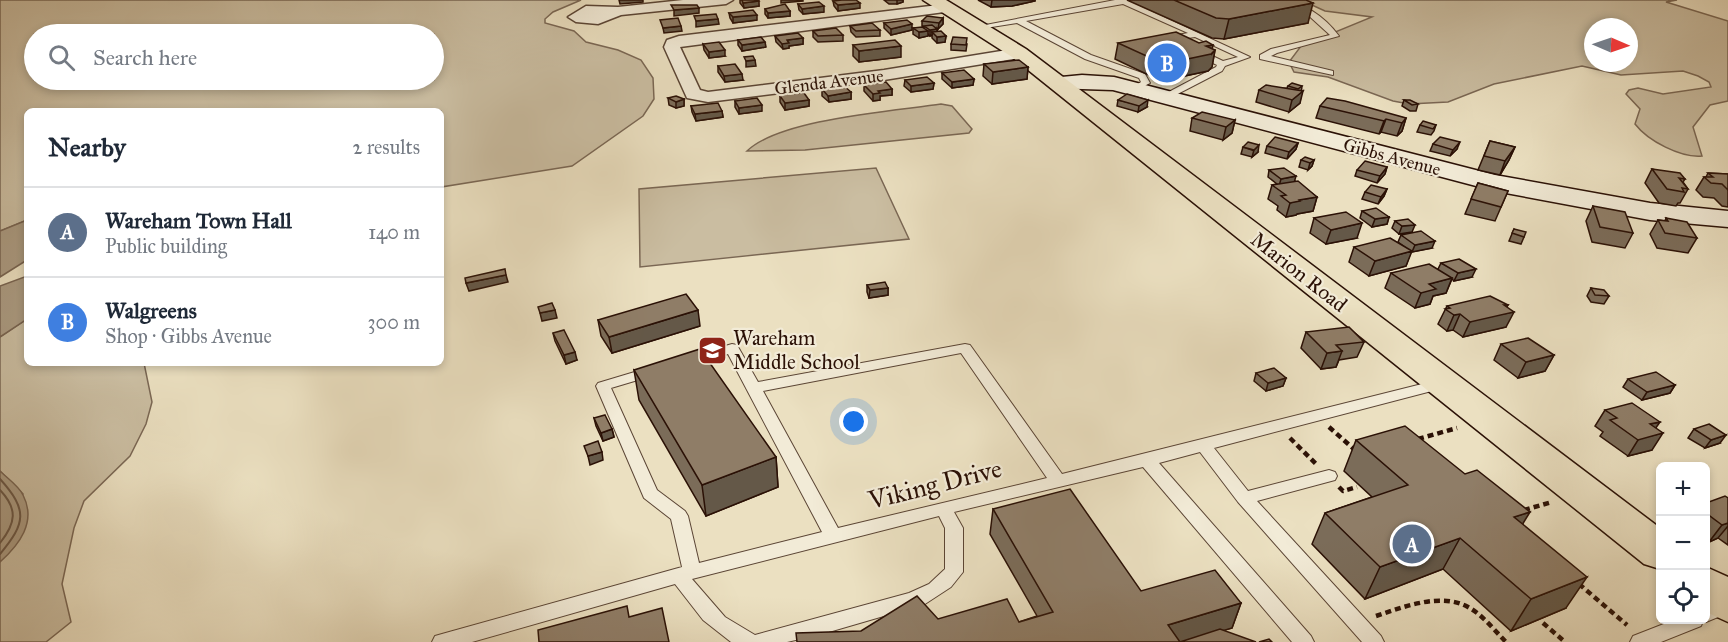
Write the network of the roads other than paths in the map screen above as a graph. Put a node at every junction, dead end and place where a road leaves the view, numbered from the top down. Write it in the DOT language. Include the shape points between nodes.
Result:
graph roads {
  1 [pos="726,0"];
  2 [pos="1281,0"];
  3 [pos="1121,1"];
  4 [pos="1062,3"];
  5 [pos="939,4"];
  6 [pos="1076,10"];
  7 [pos="618,11"];
  8 [pos="1018,20"];
  9 [pos="979,27"];
  10 [pos="1196,34"];
  11 [pos="1019,53"];
  12 [pos="1246,57"];
  13 [pos="1265,57"];
  14 [pos="1222,64"];
  15 [pos="1330,74"];
  16 [pos="1059,83"];
  17 [pos="1133,89"];
  18 [pos="1166,97"];
  19 [pos="1728,219"];
  20 [pos="1442,384"];
  21 [pos="754,388"];
  22 [pos="1204,446"];
  23 [pos="1147,460"];
  24 [pos="1329,476"];
  25 [pos="1058,481"];
  26 [pos="1244,498"];
  27 [pos="943,508"];
  28 [pos="833,536"];
  29 [pos="1656,549"];
  30 [pos="685,574"];
  31 [pos="1710,589"];
  32 [pos="1728,604"];
  33 [pos="1710,612"];
  34 [pos="1684,624"];
  35 [pos="442,642"];
  36 [pos="751,642"];
  37 [pos="759,642"];
  38 [pos="1304,642"];
  39 [pos="1374,642"];
  40 [pos="1640,642"];
  1 -- 7 [label="street"];
  2 -- 13 [label="lane" via="1300,7 1328,26 1335,36 1274,51"];
  3 -- 6 [label="lane"];
  3 -- 10 [label="lane"];
  4 -- 6 [label="lane"];
  5 -- 9 [label="main road, Marion Road"];
  5 -- 11 [label="street, Glenda Avenue" via="673,43 693,94 708,97"];
  6 -- 8 [label="lane"];
  8 -- 9 [label="lane"];
  8 -- 17 [label="lane" via="1088,57 1142,76 1146,83"];
  9 -- 11 [label="main road, Marion Road"];
  10 -- 12 [label="lane"];
  10 -- 14 [label="lane" via="1170,39"];
  11 -- 16 [label="main road, Marion Road"];
  12 -- 13 [label="lane"];
  12 -- 14 [label="lane"];
  13 -- 15 [label="lane"];
  14 -- 18 [label="lane"];
  16 -- 17 [label="main road, Gibbs Avenue" via="1092,81"];
  16 -- 20 [label="main road, Marion Road"];
  17 -- 18 [label="main road, Gibbs Avenue"];
  18 -- 19 [label="main road, Gibbs Avenue" via="1500,185 1603,204"];
  20 -- 22 [label="lane, Viking Drive"];
  20 -- 29 [label="main road, Marion Road"];
  21 -- 25 [label="lane" via="965,348"];
  21 -- 28 [label="lane"];
  21 -- 30 [label="lane" via="732,348 603,386 651,494 679,516"];
  22 -- 23 [label="lane, Viking Drive"];
  22 -- 26 [label="lane"];
  23 -- 25 [label="lane, Viking Drive"];
  23 -- 38 [label="lane"];
  24 -- 26 [label="lane"];
  25 -- 27 [label="lane, Viking Drive"];
  26 -- 39 [label="lane"];
  27 -- 28 [label="lane, Viking Drive"];
  27 -- 37 [label="lane" via="954,528 954,572 940,587 910,603 788,631"];
  28 -- 30 [label="lane, Viking Drive"];
  30 -- 35 [label="lane, Viking Drive"];
  30 -- 36 [label="lane" via="710,616 729,633"];
  31 -- 32 [label="main road"];
  32 -- 33 [label="lane"];
  34 -- 40 [label="lane"];
}
